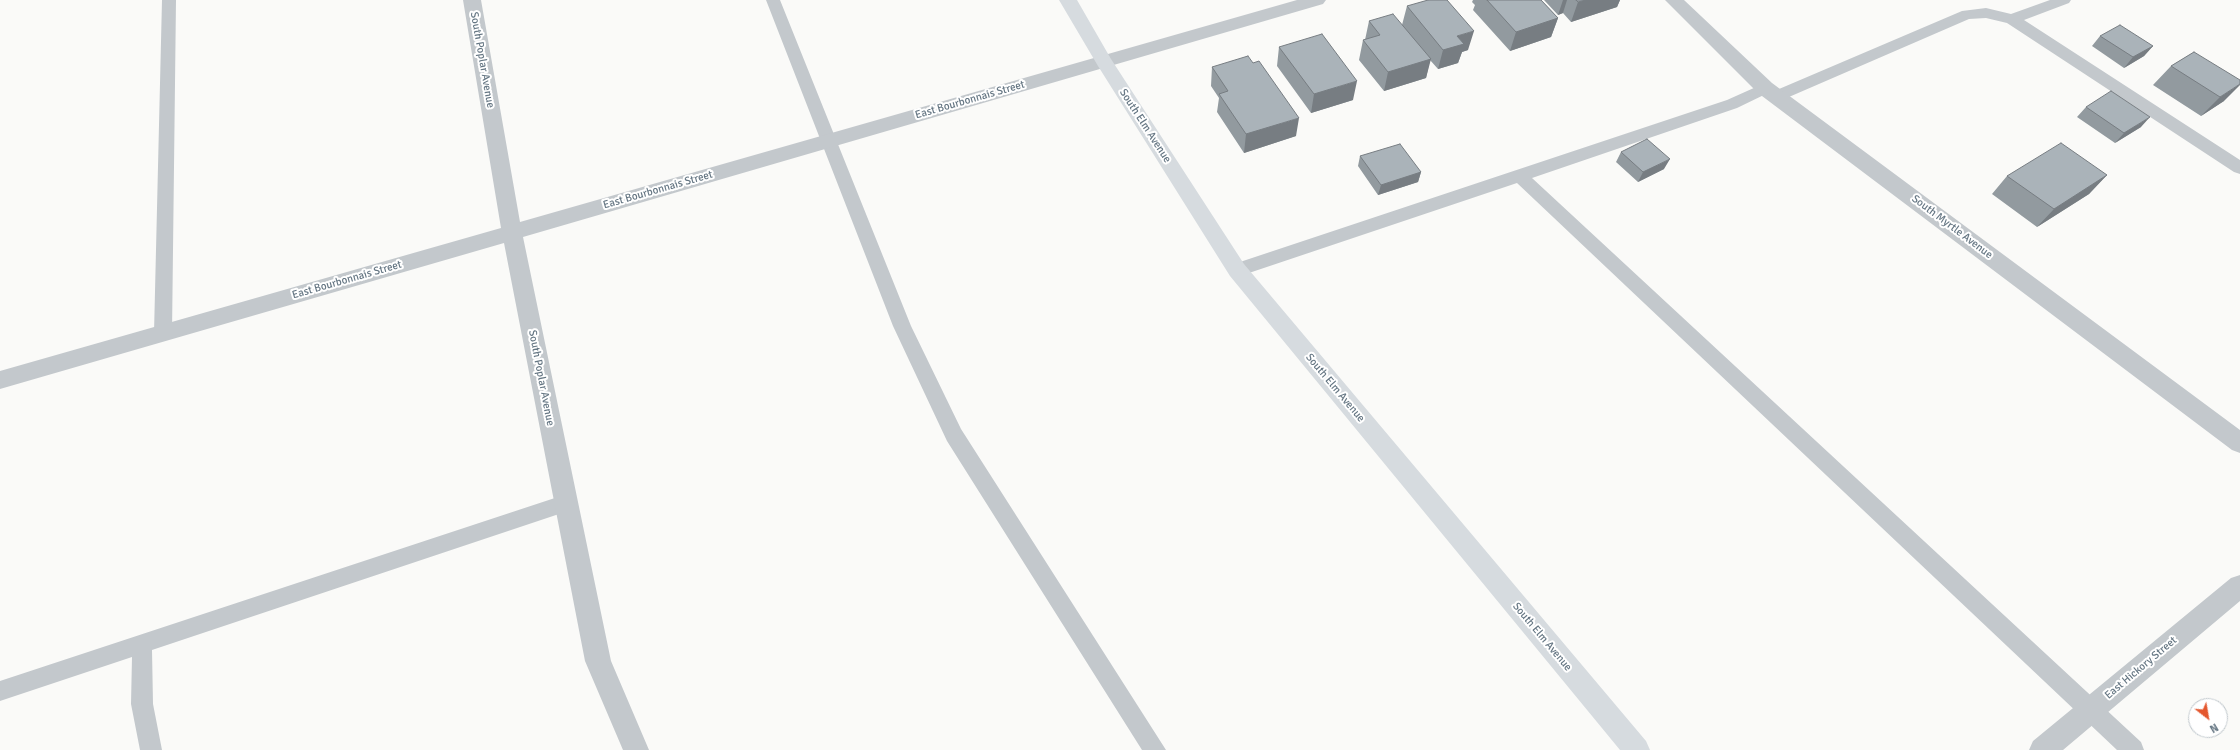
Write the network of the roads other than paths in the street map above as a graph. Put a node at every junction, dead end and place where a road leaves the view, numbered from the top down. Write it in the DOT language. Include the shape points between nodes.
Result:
graph roads {
  1 [pos="169,0"];
  2 [pos="472,0"];
  3 [pos="773,0"];
  4 [pos="1068,0"];
  5 [pos="1317,0"];
  6 [pos="1674,0"];
  7 [pos="2064,0"];
  8 [pos="2012,19"];
  9 [pos="1104,62"];
  10 [pos="1771,92"];
  11 [pos="829,141"];
  12 [pos="2240,168"];
  13 [pos="1520,176"];
  14 [pos="512,232"];
  15 [pos="1237,270"];
  16 [pos="163,333"];
  17 [pos="0,380"];
  18 [pos="2240,443"];
  19 [pos="566,503"];
  20 [pos="2240,586"];
  21 [pos="142,644"];
  22 [pos="0,691"];
  23 [pos="2090,710"];
  24 [pos="151,750"];
  25 [pos="636,750"];
  26 [pos="1155,750"];
  27 [pos="1637,750"];
  28 [pos="2042,750"];
  29 [pos="2133,750"];
  1 -- 16 [label="lane"];
  2 -- 14 [label="street, South Poplar Avenue"];
  3 -- 11 [label="lane"];
  4 -- 9 [label="street, South Elm Avenue"];
  5 -- 9 [label="street, East Bourbonnais Street"];
  6 -- 10 [label="street, South Myrtle Avenue"];
  7 -- 8 [label="lane"];
  8 -- 10 [label="lane" via="1986,14 1967,14"];
  8 -- 12 [label="lane"];
  9 -- 11 [label="street, East Bourbonnais Street"];
  9 -- 15 [label="street, South Elm Avenue"];
  10 -- 13 [label="lane"];
  10 -- 18 [label="street, South Myrtle Avenue"];
  11 -- 14 [label="street, East Bourbonnais Street"];
  11 -- 26 [label="lane" via="902,326 954,435"];
  13 -- 15 [label="lane"];
  13 -- 23 [label="lane"];
  14 -- 16 [label="street, East Bourbonnais Street"];
  14 -- 19 [label="street, South Poplar Avenue"];
  15 -- 27 [label="street, South Elm Avenue"];
  16 -- 17 [label="street, East Bourbonnais Street"];
  19 -- 21 [label="lane"];
  19 -- 25 [label="street, South Poplar Avenue" via="598,661"];
  20 -- 23 [label="street, East Hickory Street"];
  21 -- 22 [label="lane"];
  21 -- 24 [label="lane" via="142,704"];
  23 -- 28 [label="street, East Hickory Street"];
  23 -- 29 [label="lane"];
}
